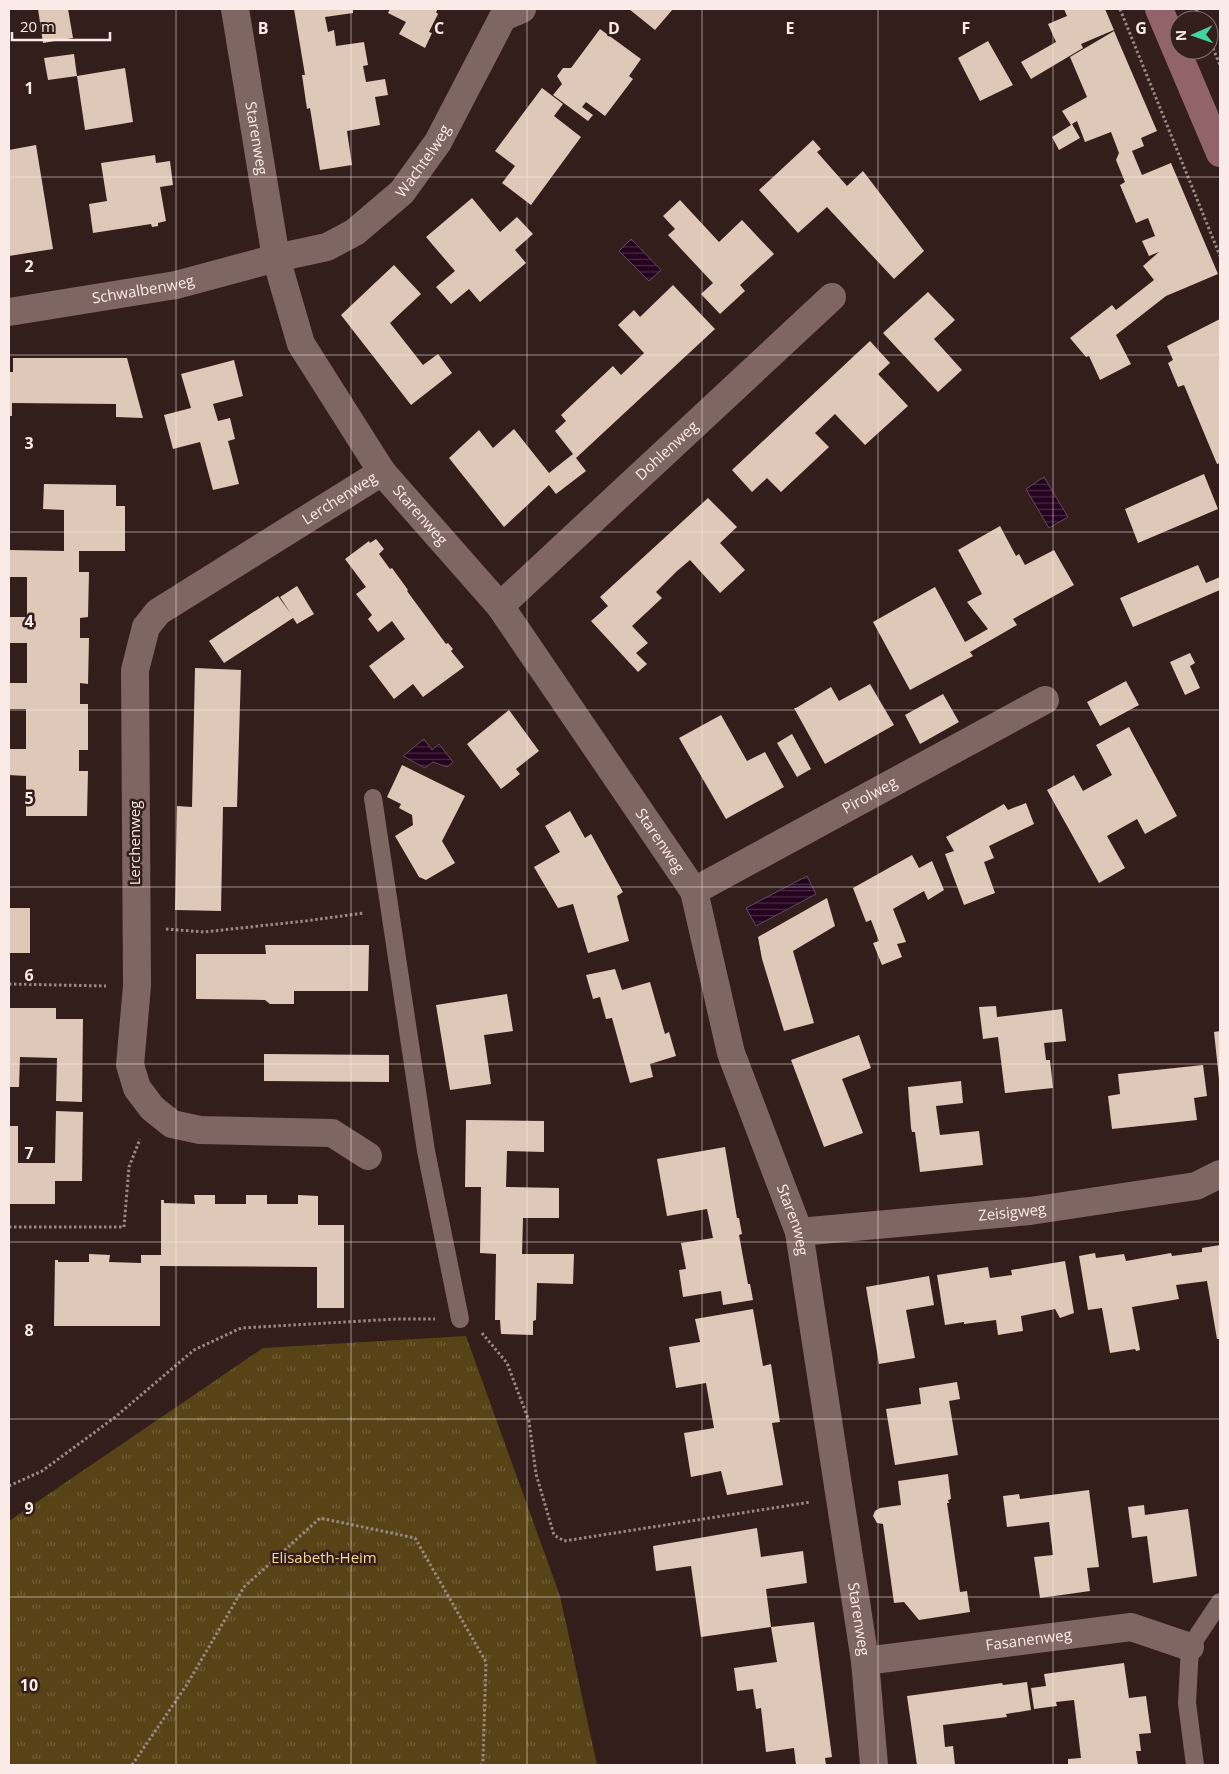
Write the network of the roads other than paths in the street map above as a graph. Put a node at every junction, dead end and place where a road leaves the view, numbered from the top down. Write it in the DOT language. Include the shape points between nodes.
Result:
graph roads {
  1 [pos="235,9"];
  2 [pos="522,9"];
  3 [pos="1159,9"];
  4 [pos="1220,153"];
  5 [pos="276,258"];
  6 [pos="832,297"];
  7 [pos="9,312"];
  8 [pos="382,472"];
  9 [pos="500,606"];
  10 [pos="1045,700"];
  11 [pos="373,798"];
  12 [pos="694,891"];
  13 [pos="368,1156"];
  14 [pos="1220,1174"];
  15 [pos="799,1232"];
  16 [pos="460,1319"];
  17 [pos="1220,1602"];
  18 [pos="1190,1647"];
  19 [pos="865,1661"];
  20 [pos="874,1765"];
  21 [pos="1194,1765"];
  1 -- 5 [label="street, Starenweg"];
  2 -- 5 [label="street, Wachtelweg" via="503,17 438,142 402,192 354,232 327,247"];
  3 -- 4 [label="main road"];
  5 -- 7 [label="street, Schwalbenweg" via="176,285"];
  5 -- 8 [label="street, Starenweg" via="301,344"];
  6 -- 9 [label="street, Dohlenweg"];
  8 -- 9 [label="street, Starenweg"];
  8 -- 13 [label="street, Lerchenweg" via="158,612 146,627 135,670 137,986 130,1065 137,1088 152,1108 172,1124 200,1130 332,1133"];
  9 -- 12 [label="street, Starenweg"];
  10 -- 12 [label="street, Pirolweg"];
  11 -- 16 [label="lane" via="426,1151"];
  12 -- 15 [label="street, Starenweg" via="731,1052"];
  14 -- 15 [label="street, Zeisigweg" via="1196,1186 1030,1210"];
  15 -- 19 [label="street, Starenweg"];
  17 -- 18 [label="lane"];
  18 -- 19 [label="street, Fasanenweg" via="1131,1627"];
  18 -- 21 [label="lane" via="1187,1703"];
  19 -- 20 [label="street, Starenweg"];
}
